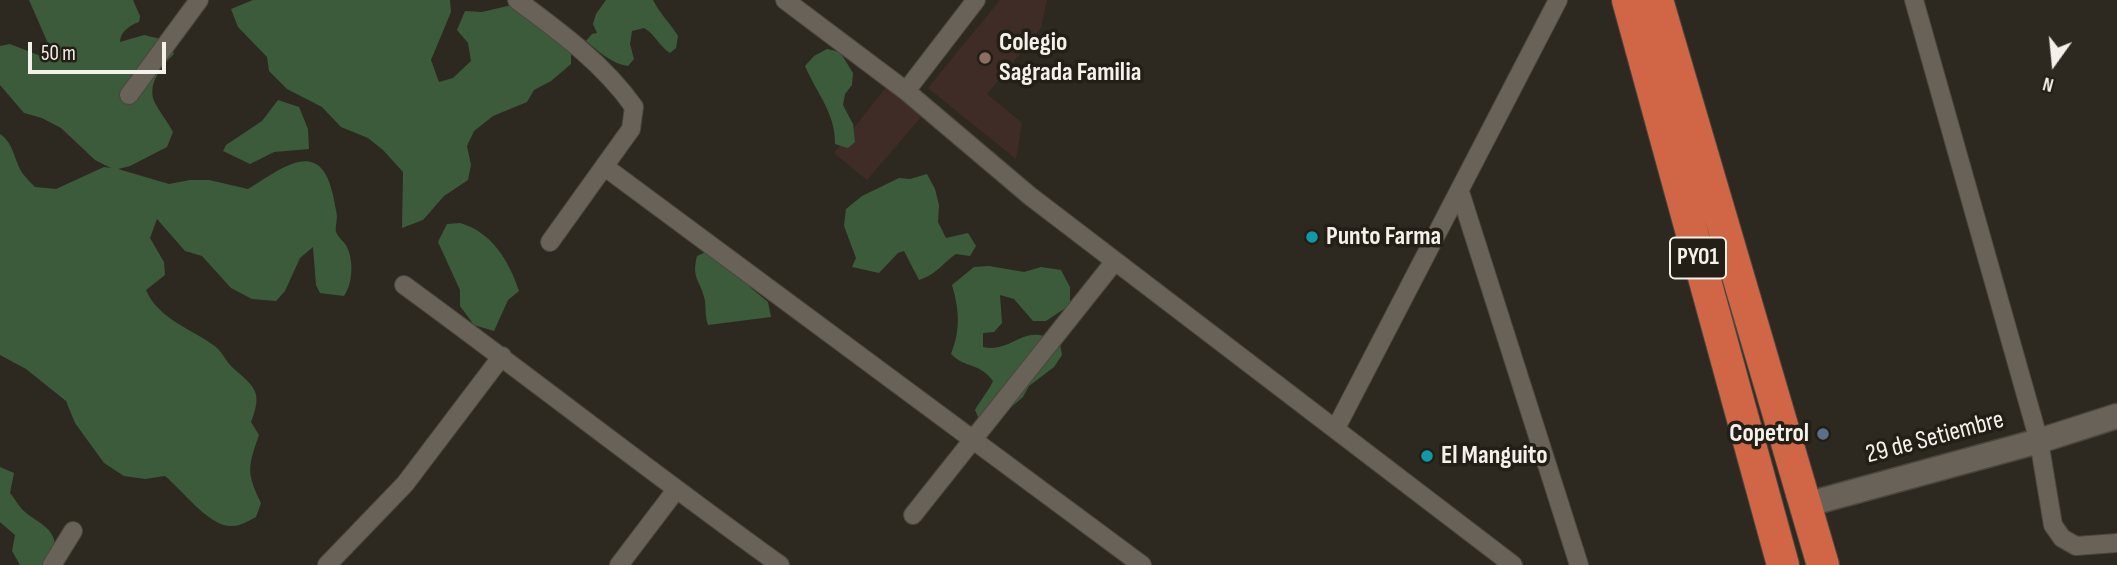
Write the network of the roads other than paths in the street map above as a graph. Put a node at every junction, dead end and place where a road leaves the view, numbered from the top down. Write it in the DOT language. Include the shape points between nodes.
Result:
graph roads {
  1 [pos="199,0"];
  2 [pos="517,0"];
  3 [pos="785,0"];
  4 [pos="975,0"];
  5 [pos="1558,0"];
  6 [pos="1628,0"];
  7 [pos="1657,0"];
  8 [pos="1914,0"];
  9 [pos="905,91"];
  10 [pos="129,95"];
  11 [pos="605,167"];
  12 [pos="1460,192"];
  13 [pos="550,242"];
  14 [pos="1115,261"];
  15 [pos="404,285"];
  16 [pos="502,356"];
  17 [pos="2117,416"];
  18 [pos="1336,428"];
  19 [pos="974,439"];
  20 [pos="2039,441"];
  21 [pos="676,490"];
  22 [pos="1787,510"];
  23 [pos="914,515"];
  24 [pos="73,531"];
  25 [pos="2117,543"];
  26 [pos="1493,559"];
  27 [pos="52,565"];
  28 [pos="327,565"];
  29 [pos="619,565"];
  30 [pos="780,565"];
  31 [pos="1142,565"];
  32 [pos="1513,565"];
  33 [pos="1578,565"];
  34 [pos="1783,565"];
  35 [pos="1822,565"];
  1 -- 10 [label="street"];
  2 -- 11 [label="street" via="564,35 634,107 631,129"];
  3 -- 9 [label="street"];
  4 -- 9 [label="street"];
  5 -- 12 [label="street"];
  6 -- 22 [label="highway, PY01"];
  7 -- 22 [label="highway, PY01"];
  8 -- 20 [label="street"];
  9 -- 14 [label="street"];
  11 -- 13 [label="street"];
  11 -- 19 [label="street"];
  12 -- 18 [label="street"];
  12 -- 33 [label="street"];
  14 -- 18 [label="street"];
  14 -- 19 [label="street"];
  15 -- 16 [label="street"];
  16 -- 21 [label="street"];
  16 -- 28 [label="street" via="405,484"];
  17 -- 20 [label="street, 29 de Setiembre"];
  18 -- 26 [label="street"];
  19 -- 23 [label="street"];
  19 -- 31 [label="street"];
  20 -- 22 [label="street, 29 de Setiembre"];
  20 -- 25 [label="street" via="2053,525 2062,538 2076,546"];
  21 -- 29 [label="street"];
  21 -- 30 [label="street"];
  22 -- 34 [label="highway, PY01"];
  22 -- 35 [label="highway, PY01"];
  24 -- 27 [label="street"];
  26 -- 32 [label="street"];
}
